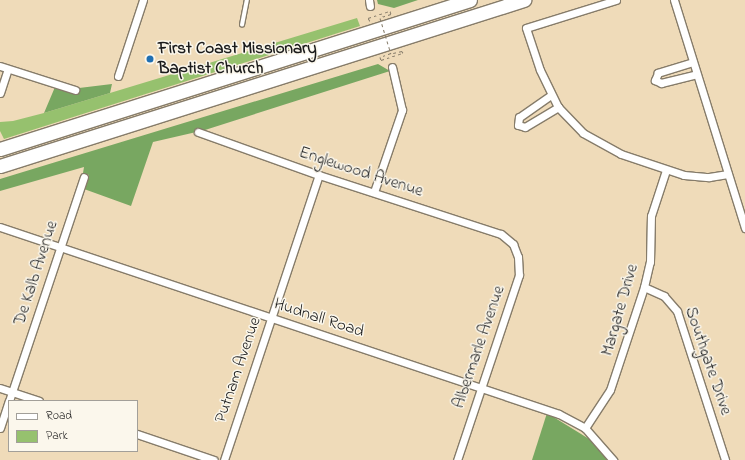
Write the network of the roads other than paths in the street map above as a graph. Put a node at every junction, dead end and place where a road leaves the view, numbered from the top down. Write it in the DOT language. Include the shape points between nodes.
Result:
graph roads {
  1 [pos="143,0"];
  2 [pos="247,0"];
  3 [pos="470,0"];
  4 [pos="524,0"];
  5 [pos="616,0"];
  6 [pos="674,0"];
  7 [pos="242,25"];
  8 [pos="693,62"];
  9 [pos="0,66"];
  10 [pos="392,67"];
  11 [pos="8,69"];
  12 [pos="696,74"];
  13 [pos="118,76"];
  14 [pos="75,90"];
  15 [pos="0,93"];
  16 [pos="551,95"];
  17 [pos="558,107"];
  18 [pos="198,132"];
  19 [pos="0,149"];
  20 [pos="0,166"];
  21 [pos="666,170"];
  22 [pos="728,174"];
  23 [pos="319,175"];
  24 [pos="84,177"];
  25 [pos="374,192"];
  26 [pos="0,227"];
  27 [pos="745,228"];
  28 [pos="513,244"];
  29 [pos="60,247"];
  30 [pos="644,287"];
  31 [pos="271,318"];
  32 [pos="0,388"];
  33 [pos="481,388"];
  34 [pos="12,392"];
  35 [pos="9,400"];
  36 [pos="37,400"];
  37 [pos="8,404"];
  38 [pos="0,428"];
  39 [pos="585,428"];
  40 [pos="138,434"];
  41 [pos="214,460"];
  42 [pos="224,460"];
  43 [pos="457,460"];
  44 [pos="613,460"];
  45 [pos="725,460"];
  1 -- 13 [label="street"];
  2 -- 7 [label="lane"];
  3 -- 19 [label="highway"];
  4 -- 20 [label="highway"];
  5 -- 16 [label="street" via="526,28"];
  6 -- 8 [label="street"];
  8 -- 12 [label="street"];
  8 -- 12 [label="street" via="658,73 655,80 662,84"];
  9 -- 11 [label="street"];
  10 -- 25 [label="street" via="402,110"];
  11 -- 14 [label="street"];
  11 -- 15 [label="street"];
  12 -- 22 [label="street"];
  16 -- 17 [label="street"];
  16 -- 17 [label="street" via="519,117 518,125 525,128"];
  17 -- 21 [label="street" via="574,125 596,142"];
  18 -- 23 [label="street, Englewood Avenue"];
  21 -- 22 [label="street" via="696,177"];
  21 -- 30 [label="street, Margate Drive" via="651,216 650,262"];
  22 -- 27 [label="street"];
  23 -- 25 [label="street, Englewood Avenue"];
  23 -- 31 [label="street, Putnam Avenue"];
  24 -- 29 [label="street, De Kalb Avenue"];
  25 -- 28 [label="street, Englewood Avenue" via="502,234"];
  26 -- 29 [label="street, Hudnall Road"];
  28 -- 33 [label="street, Albermarle Avenue" via="518,257 519,274"];
  29 -- 31 [label="street, Hudnall Road"];
  29 -- 34 [label="street, De Kalb Avenue"];
  30 -- 39 [label="street, Margate Drive" via="610,390"];
  30 -- 45 [label="street, Southgate Drive" via="664,296 677,311"];
  31 -- 33 [label="street, Hudnall Road"];
  31 -- 42 [label="street, Putnam Avenue"];
  32 -- 34 [label="street"];
  33 -- 39 [label="street, Hudnall Road" via="559,414"];
  33 -- 43 [label="street, Albermarle Avenue"];
  34 -- 35 [label="street, De Kalb Avenue"];
  34 -- 36 [label="street"];
  37 -- 38 [label="street, De Kalb Avenue"];
  39 -- 44 [label="street, Hudnall Road"];
  40 -- 41 [label="street"];
}
